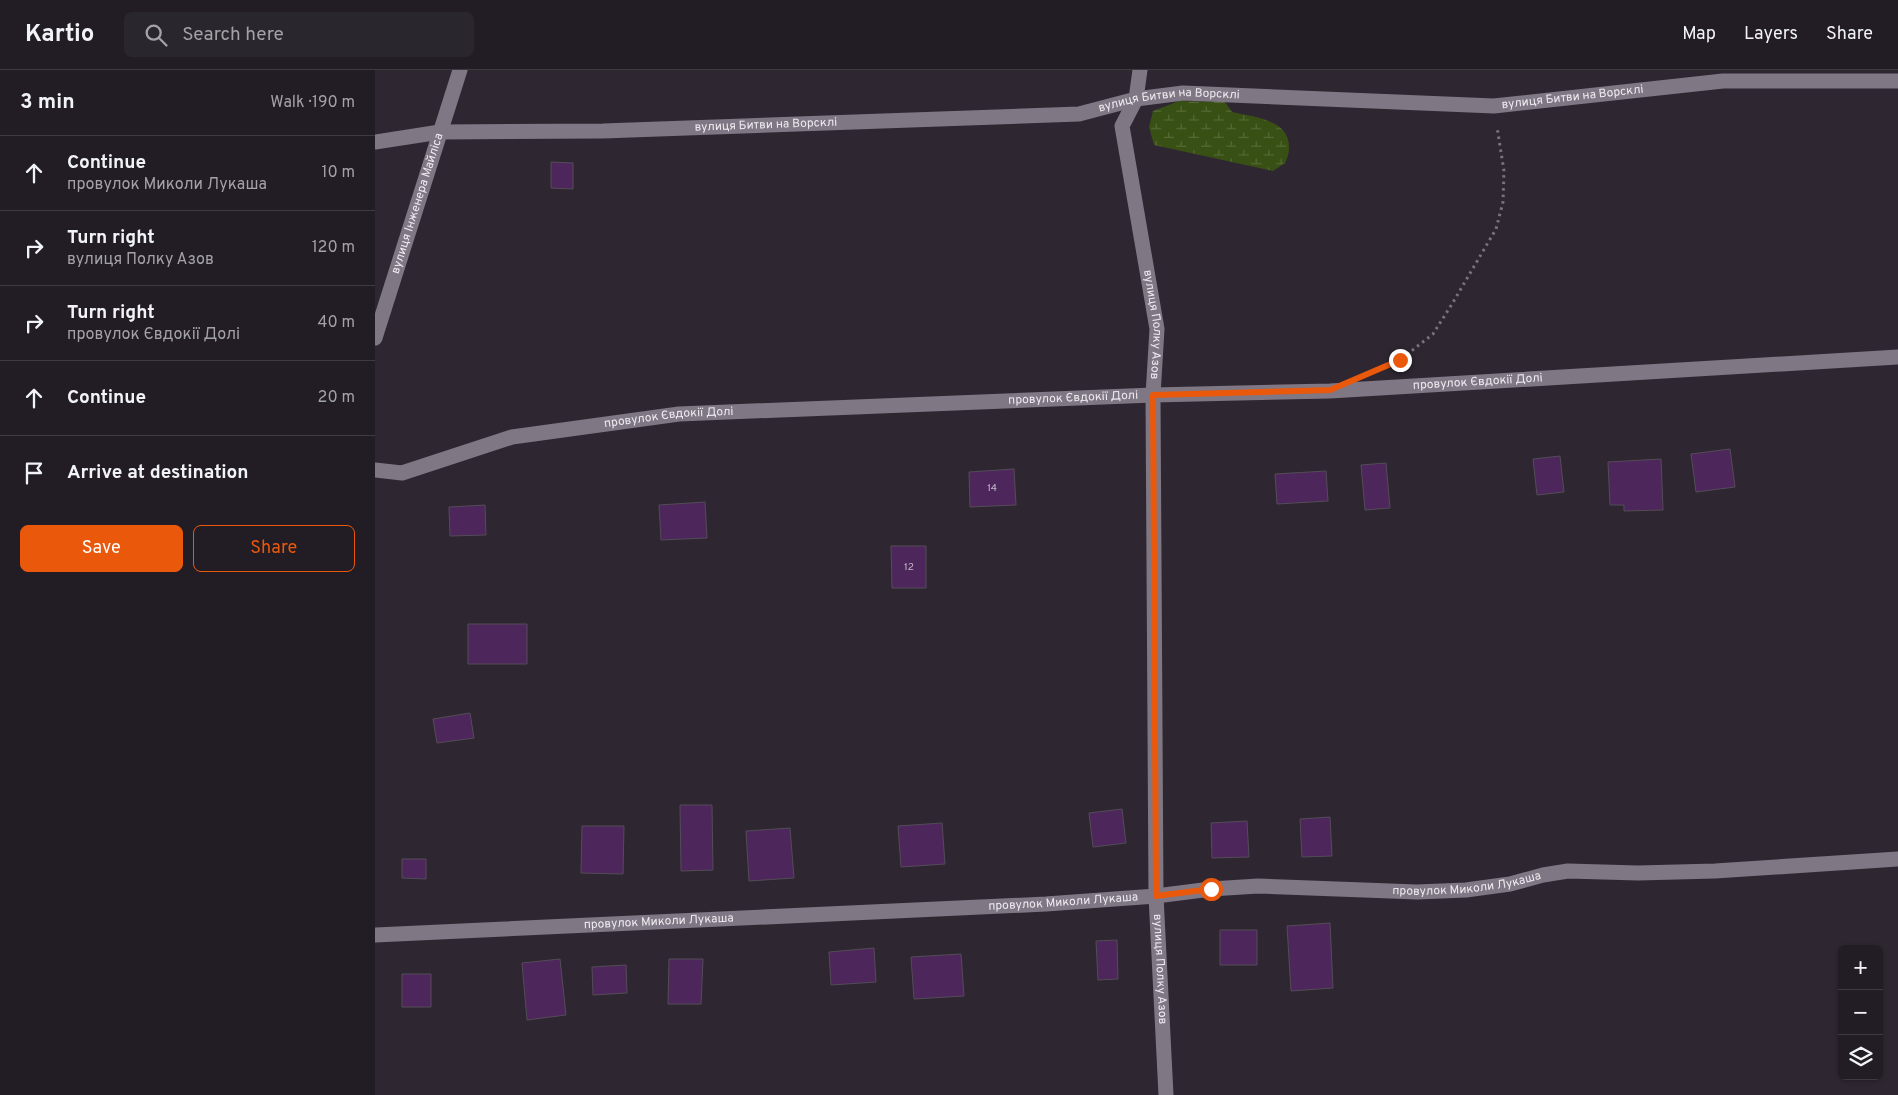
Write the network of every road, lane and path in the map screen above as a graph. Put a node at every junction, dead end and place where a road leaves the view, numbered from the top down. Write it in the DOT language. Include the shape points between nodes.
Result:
graph roads {
  1 [pos="460,70"];
  2 [pos="1140,70"];
  3 [pos="1898,81"];
  4 [pos="1136,99"];
  5 [pos="1494,106"];
  6 [pos="440,132"];
  7 [pos="375,142"];
  8 [pos="375,338"];
  9 [pos="1898,357"];
  10 [pos="1383,368"];
  11 [pos="1153,395"];
  12 [pos="375,470"];
  13 [pos="1898,858"];
  14 [pos="1156,896"];
  15 [pos="375,935"];
  16 [pos="1166,1095"];
  1 -- 6 [label="street, вулиця Інженера Майліса"];
  2 -- 4 [label="street, вулиця Полку Азов"];
  3 -- 5 [label="street, вулиця Битви на Ворсклі" via="1723,82"];
  4 -- 5 [label="street, вулиця Битви на Ворсклі" via="1183,93"];
  4 -- 6 [label="street, вулиця Битви на Ворсклі" via="1079,114 603,131"];
  4 -- 11 [label="street, вулиця Полку Азов" via="1122,126 1157,329"];
  5 -- 10 [label="path" via="1504,171 1503,202 1496,228 1433,334 1400,360"];
  6 -- 7 [label="street, вулиця Битви на Ворсклі"];
  6 -- 8 [label="street, вулиця Інженера Майліса"];
  9 -- 11 [label="street, провулок Євдокії Долі" via="1340,390"];
  11 -- 12 [label="street, провулок Євдокії Долі" via="679,414 512,437 402,473"];
  11 -- 14 [label="street, вулиця Полку Азов"];
  13 -- 14 [label="street, провулок Миколи Лукаша" via="1715,871 1568,871 1466,890 1417,892 1258,886"];
  14 -- 15 [label="street, провулок Миколи Лукаша" via="1026,905"];
  14 -- 16 [label="street, вулиця Полку Азов"];
}
